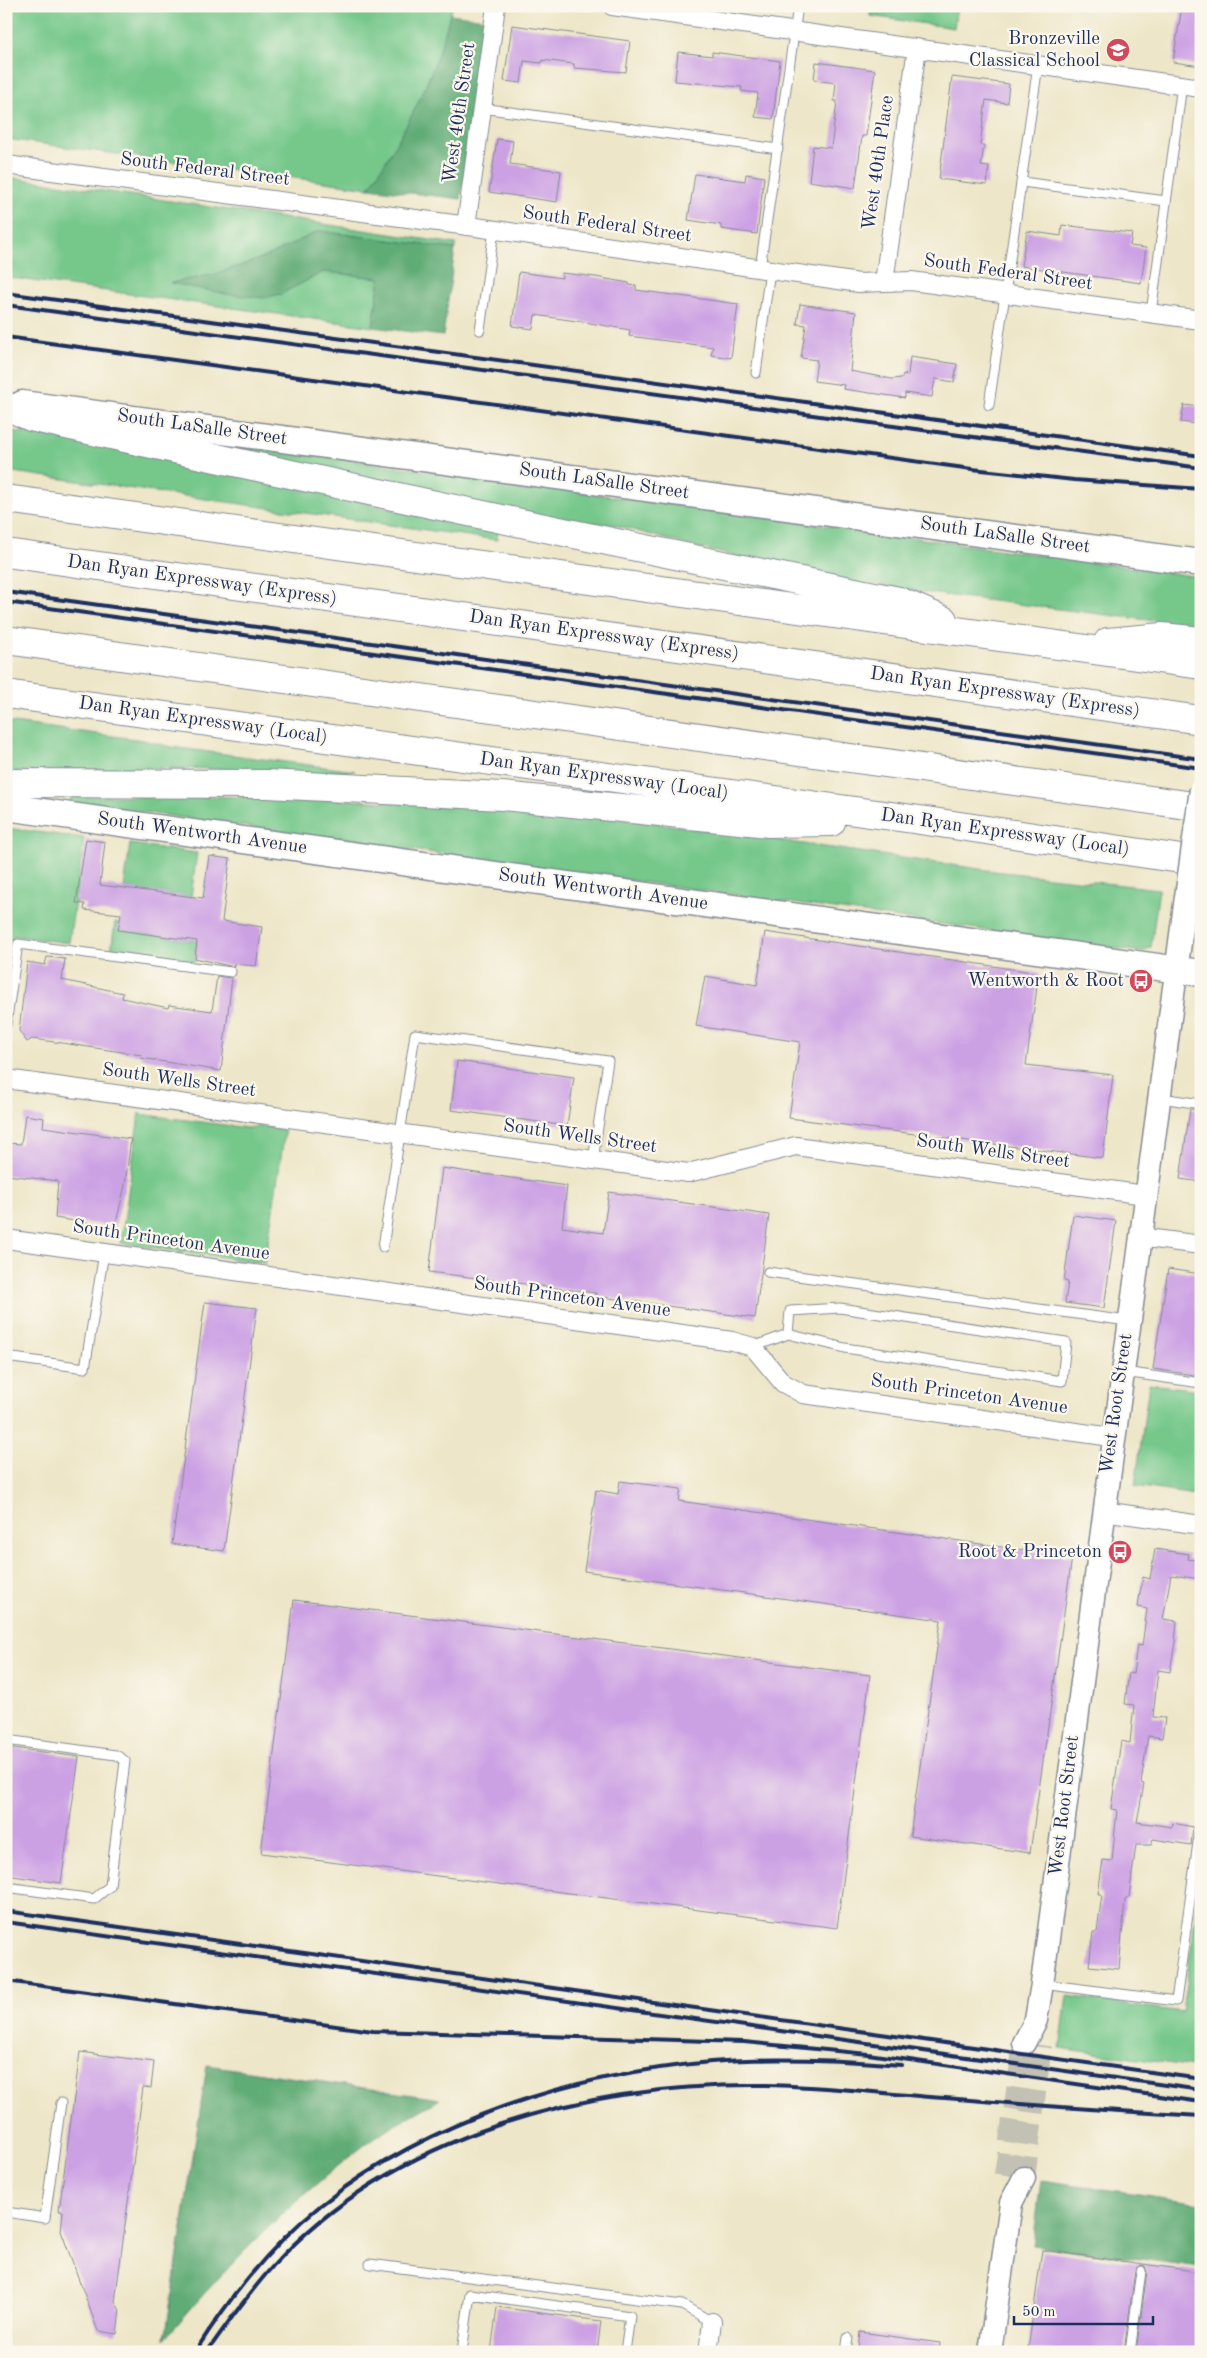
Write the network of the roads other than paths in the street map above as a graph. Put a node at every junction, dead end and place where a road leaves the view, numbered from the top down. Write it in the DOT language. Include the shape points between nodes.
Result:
graph roads {
  1 [pos="496,6"];
  2 [pos="612,6"];
  3 [pos="798,6"];
  4 [pos="794,32"];
  5 [pos="917,48"];
  6 [pos="1038,65"];
  7 [pos="1182,85"];
  8 [pos="1201,88"];
  9 [pos="482,108"];
  10 [pos="778,149"];
  11 [pos="6,165"];
  12 [pos="1022,182"];
  13 [pos="1166,201"];
  14 [pos="466,226"];
  15 [pos="494,230"];
  16 [pos="765,269"];
  17 [pos="884,282"];
  18 [pos="1006,294"];
  19 [pos="1151,314"];
  20 [pos="1201,320"];
  21 [pos="480,330"];
  22 [pos="756,373"];
  23 [pos="6,402"];
  24 [pos="989,405"];
  25 [pos="6,406"];
  26 [pos="6,499"];
  27 [pos="6,553"];
  28 [pos="1201,563"];
  29 [pos="976,634"];
  30 [pos="6,640"];
  31 [pos="1201,641"];
  32 [pos="1061,646"];
  33 [pos="1201,666"];
  34 [pos="6,694"];
  35 [pos="1201,720"];
  36 [pos="6,783"];
  37 [pos="1201,789"];
  38 [pos="6,807"];
  39 [pos="1201,807"];
  40 [pos="913,820"];
  41 [pos="1200,862"];
  42 [pos="1175,970"];
  43 [pos="231,972"];
  44 [pos="1201,973"];
  45 [pos="6,1025"];
  46 [pos="6,1079"];
  47 [pos="1158,1098"];
  48 [pos="1201,1104"];
  49 [pos="400,1133"];
  50 [pos="593,1160"];
  51 [pos="1145,1195"];
  52 [pos="1140,1237"];
  53 [pos="6,1239"];
  54 [pos="1201,1246"];
  55 [pos="383,1247"];
  56 [pos="104,1253"];
  57 [pos="768,1272"];
  58 [pos="1128,1321"];
  59 [pos="788,1334"];
  60 [pos="752,1347"];
  61 [pos="6,1357"];
  62 [pos="1121,1372"];
  63 [pos="1201,1383"];
  64 [pos="1112,1437"];
  65 [pos="1103,1511"];
  66 [pos="1201,1525"];
  67 [pos="6,1740"];
  68 [pos="1201,1821"];
  69 [pos="6,1887"];
  70 [pos="1042,1984"];
  71 [pos="1032,2044"];
  72 [pos="61,2103"];
  73 [pos="1014,2176"];
  74 [pos="6,2212"];
  75 [pos="370,2264"];
  76 [pos="1141,2271"];
  77 [pos="712,2322"];
  78 [pos="848,2338"];
  79 [pos="462,2352"];
  80 [pos="625,2352"];
  81 [pos="708,2352"];
  82 [pos="846,2352"];
  83 [pos="990,2352"];
  84 [pos="1130,2352"];
  1 -- 9 [label="street, West 40th Street"];
  2 -- 4 [label="street"];
  3 -- 4 [label="lane"];
  4 -- 5 [label="street"];
  4 -- 10 [label="lane"];
  5 -- 6 [label="street"];
  5 -- 17 [label="street, West 40th Place"];
  6 -- 7 [label="street"];
  6 -- 12 [label="lane"];
  7 -- 8 [label="street"];
  7 -- 13 [label="lane"];
  9 -- 10 [label="lane"];
  9 -- 14 [label="street, West 40th Street"];
  10 -- 16 [label="lane"];
  11 -- 14 [label="street, South Federal Street"];
  12 -- 13 [label="lane"];
  12 -- 18 [label="lane"];
  13 -- 19 [label="lane"];
  14 -- 15 [label="street, South Federal Street"];
  15 -- 16 [label="street, South Federal Street"];
  15 -- 21 [label="lane"];
  16 -- 17 [label="street, South Federal Street" via="859,283"];
  16 -- 22 [label="lane"];
  17 -- 18 [label="street, South Federal Street" via="911,281"];
  18 -- 19 [label="street, South Federal Street"];
  18 -- 24 [label="lane"];
  19 -- 20 [label="street, South Federal Street"];
  23 -- 28 [label="main road, South LaSalle Street"];
  25 -- 29 [label="highway" via="31,417 271,471 898,601"];
  26 -- 29 [label="highway"];
  27 -- 35 [label="highway, Dan Ryan Expressway (Express)"];
  29 -- 32 [label="highway"];
  30 -- 39 [label="highway"];
  31 -- 32 [label="highway" via="1162,637"];
  32 -- 33 [label="highway"];
  34 -- 40 [label="highway, Dan Ryan Expressway (Local)"];
  36 -- 40 [label="highway" via="267,784 502,796 769,823"];
  37 -- 42 [label="street, West Root Street, bridge"];
  38 -- 42 [label="main road, South Wentworth Avenue"];
  40 -- 41 [label="highway, Dan Ryan Expressway (Local)"];
  42 -- 44 [label="main road, South Wentworth Avenue"];
  42 -- 47 [label="street, West Root Street"];
  43 -- 45 [label="lane" via="18,944"];
  46 -- 49 [label="street, South Wells Street"];
  47 -- 48 [label="lane"];
  47 -- 51 [label="street, West Root Street"];
  49 -- 50 [label="street, South Wells Street"];
  49 -- 50 [label="lane" via="415,1034 444,1038 608,1061"];
  49 -- 55 [label="lane"];
  50 -- 51 [label="street, South Wells Street" via="688,1173 796,1146"];
  51 -- 52 [label="street, West Root Street"];
  52 -- 54 [label="street"];
  52 -- 58 [label="street, West Root Street"];
  53 -- 56 [label="street, South Princeton Avenue"];
  56 -- 60 [label="street, South Princeton Avenue"];
  56 -- 61 [label="lane" via="85,1368"];
  57 -- 58 [label="lane"];
  58 -- 62 [label="street, West Root Street"];
  59 -- 59 [label="lane" via="845,1348 1062,1381 1066,1342 840,1308 790,1311"];
  59 -- 60 [label="lane"];
  60 -- 64 [label="street, South Princeton Avenue" via="784,1383 803,1394"];
  62 -- 63 [label="lane"];
  62 -- 64 [label="street, West Root Street"];
  64 -- 65 [label="street, West Root Street"];
  65 -- 66 [label="street"];
  65 -- 70 [label="street, West Root Street"];
  67 -- 69 [label="lane" via="116,1755 125,1761 110,1886 94,1899"];
  68 -- 70 [label="lane" via="1176,2001"];
  70 -- 71 [label="street, West Root Street"];
  72 -- 74 [label="lane" via="45,2218"];
  73 -- 83 [label="street"];
  75 -- 77 [label="lane" via="682,2305"];
  76 -- 84 [label="lane"];
  77 -- 81 [label="street"];
  78 -- 82 [label="lane"];
  79 -- 80 [label="lane" via="470,2294 630,2316"];
}
